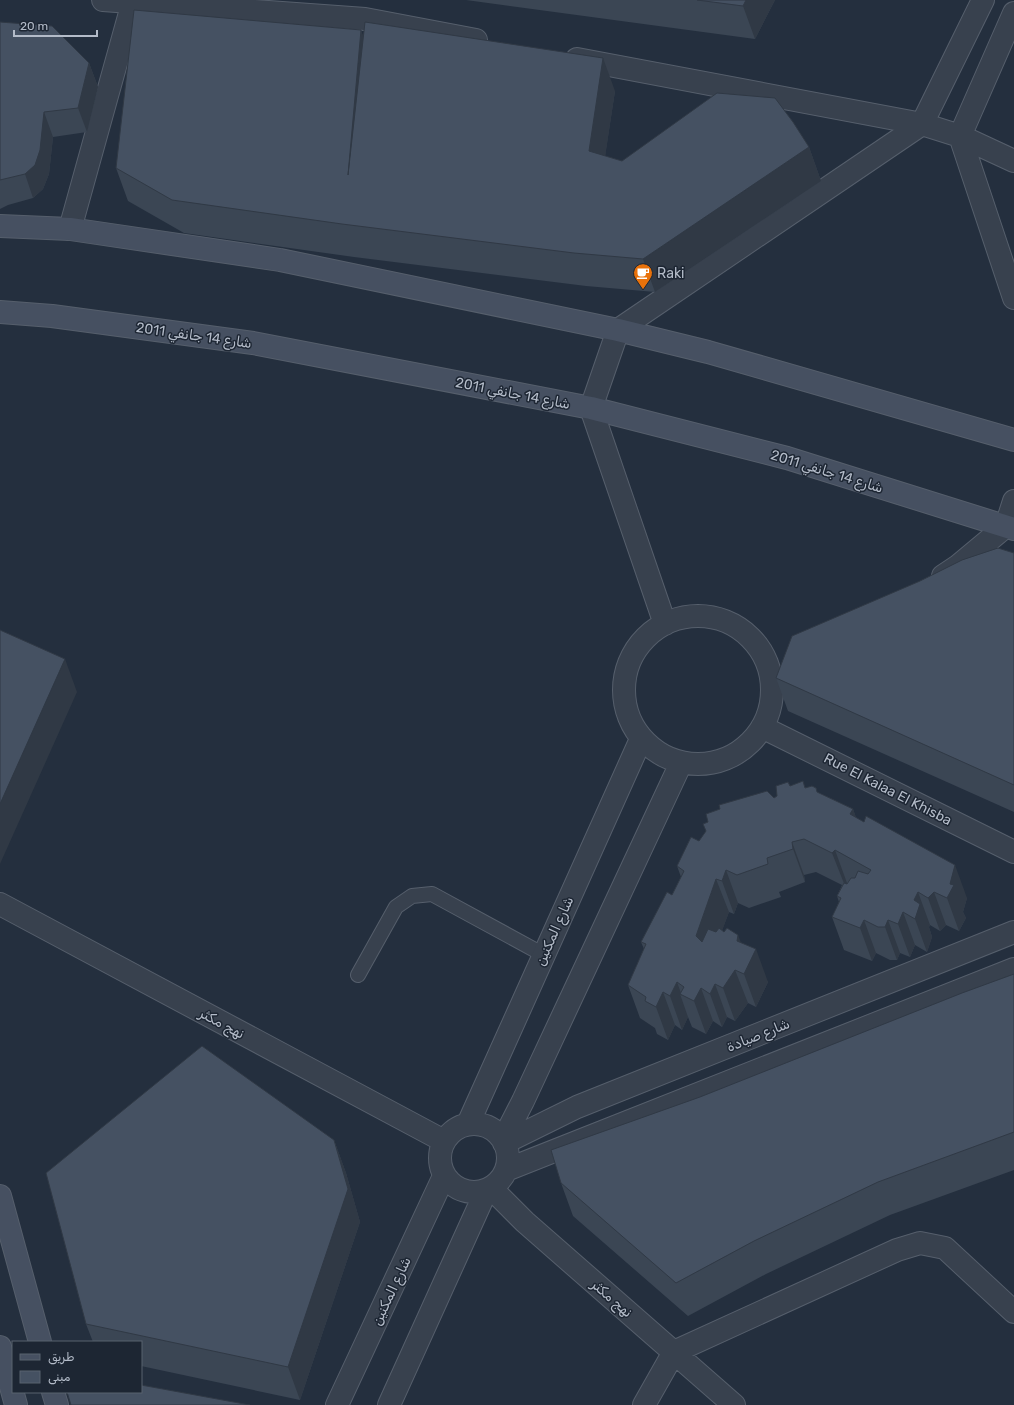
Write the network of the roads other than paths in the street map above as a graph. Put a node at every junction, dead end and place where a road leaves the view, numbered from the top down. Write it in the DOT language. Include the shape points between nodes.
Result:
graph roads {
  1 [pos="103,0"];
  2 [pos="983,0"];
  3 [pos="134,1"];
  4 [pos="1014,13"];
  5 [pos="499,44"];
  6 [pos="561,56"];
  7 [pos="922,124"];
  8 [pos="960,136"];
  9 [pos="1014,161"];
  10 [pos="0,226"];
  11 [pos="70,230"];
  12 [pos="1014,298"];
  13 [pos="0,312"];
  14 [pos="618,330"];
  15 [pos="591,408"];
  16 [pos="1014,440"];
  17 [pos="1014,501"];
  18 [pos="1010,528"];
  19 [pos="927,587"];
  20 [pos="665,624"];
  21 [pos="790,660"];
  22 [pos="768,671"];
  23 [pos="762,727"];
  24 [pos="641,738"];
  25 [pos="681,763"];
  26 [pos="1014,852"];
  27 [pos="0,904"];
  28 [pos="1014,932"];
  29 [pos="544,955"];
  30 [pos="1014,969"];
  31 [pos="358,975"];
  32 [pos="468,1124"];
  33 [pos="444,1141"];
  34 [pos="503,1141"];
  35 [pos="506,1170"];
  36 [pos="444,1176"];
  37 [pos="488,1189"];
  38 [pos="0,1196"];
  39 [pos="1014,1312"];
  40 [pos="40,1341"];
  41 [pos="0,1347"];
  42 [pos="674,1352"];
  43 [pos="12,1390"];
  44 [pos="13,1393"];
  45 [pos="53,1393"];
  46 [pos="16,1405"];
  47 [pos="57,1405"];
  48 [pos="338,1405"];
  49 [pos="389,1405"];
  50 [pos="644,1405"];
  51 [pos="734,1405"];
  1 -- 3 [label="street"];
  2 -- 7 [label="street"];
  3 -- 5 [label="street" via="365,19"];
  3 -- 11 [label="street"];
  4 -- 8 [label="street"];
  6 -- 7 [label="street"];
  7 -- 8 [label="street"];
  7 -- 14 [label="street"];
  8 -- 9 [label="street"];
  8 -- 12 [label="street"];
  10 -- 11 [label="street"];
  11 -- 14 [label="street" via="280,260"];
  13 -- 15 [label="street, شارع 14 جانفي 2011" via="52,316 253,343"];
  14 -- 15 [label="street"];
  14 -- 16 [label="street" via="708,352"];
  15 -- 18 [label="street, شارع 14 جانفي 2011" via="787,458"];
  15 -- 20 [label="street"];
  17 -- 18 [label="street"];
  18 -- 19 [label="street"];
  20 -- 22 [label="street" via="678,618 703,616 727,622 748,636 763,656"];
  20 -- 24 [label="street" via="655,629 637,646 626,669 624,694 629,718"];
  21 -- 22 [label="street"];
  22 -- 23 [label="street" via="771,680 770,705"];
  23 -- 25 [label="street" via="748,745 728,758 705,764"];
  23 -- 26 [label="street, Rue El Kalaa El Khisba"];
  24 -- 25 [label="street" via="659,754"];
  24 -- 29 [label="street, شارع المكنين"];
  25 -- 34 [label="street"];
  27 -- 33 [label="street, نهج مكثر"];
  28 -- 34 [label="street, شارع صيادة" via="577,1107"];
  29 -- 31 [label="lane" via="432,894 412,896 396,907"];
  29 -- 32 [label="street, شارع المكنين"];
  30 -- 35 [label="street"];
  32 -- 33 [label="street" via="450,1133"];
  32 -- 34 [label="street" via="488,1127"];
  33 -- 36 [label="street" via="439,1159"];
  34 -- 35 [label="street" via="508,1156"];
  35 -- 37 [label="street" via="500,1180"];
  36 -- 37 [label="street" via="450,1184 463,1191 477,1192"];
  36 -- 48 [label="street, شارع المكنين"];
  37 -- 42 [label="street, نهج مكثر"];
  37 -- 49 [label="street"];
  38 -- 40 [label="street"];
  39 -- 42 [label="street" via="945,1248 920,1243 897,1250"];
  41 -- 43 [label="street"];
  42 -- 50 [label="street"];
  42 -- 51 [label="street, نهج مكثر"];
  44 -- 46 [label="street"];
  45 -- 47 [label="street"];
}
